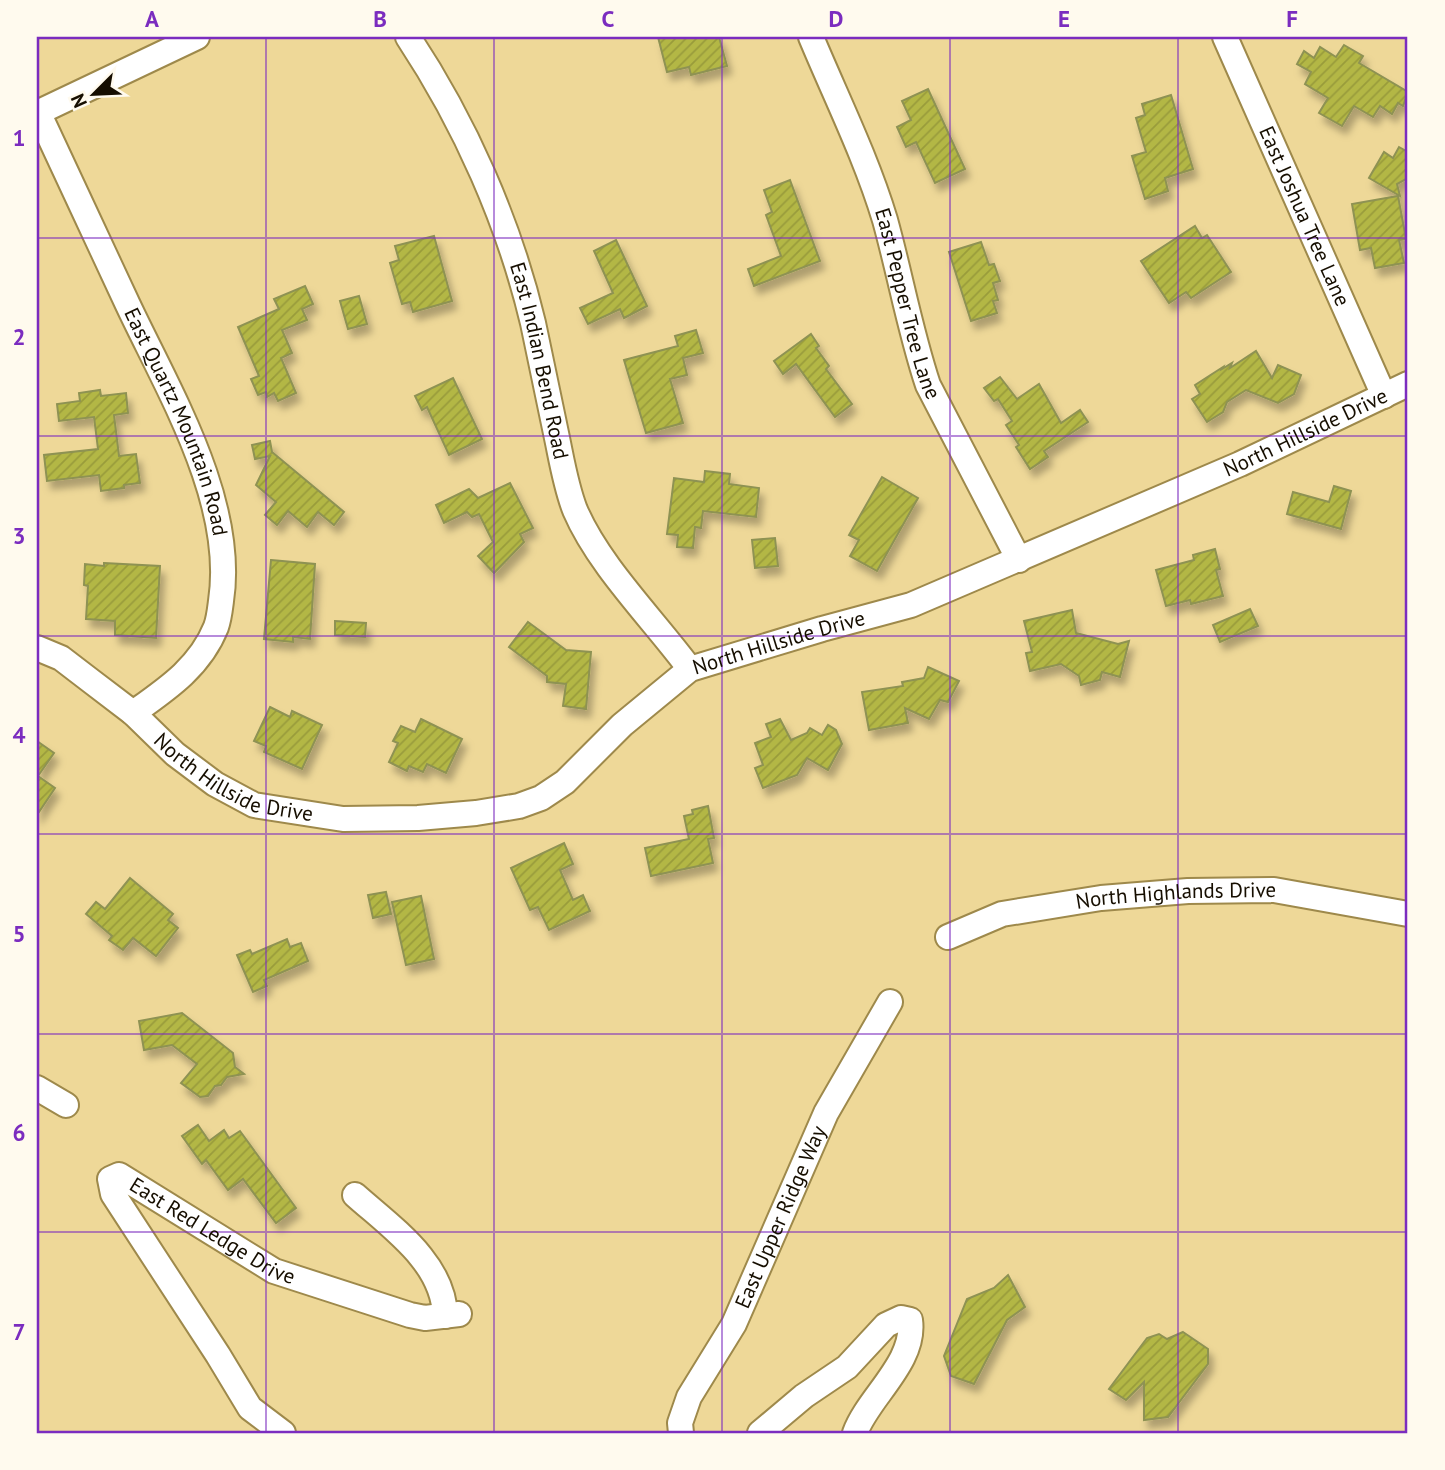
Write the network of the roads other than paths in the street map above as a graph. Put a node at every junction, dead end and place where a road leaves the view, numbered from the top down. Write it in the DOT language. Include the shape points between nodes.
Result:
graph roads {
  1 [pos="197,37"];
  2 [pos="408,37"];
  3 [pos="811,37"];
  4 [pos="1225,37"];
  5 [pos="37,112"];
  6 [pos="1408,384"];
  7 [pos="1384,396"];
  8 [pos="1019,560"];
  9 [pos="37,648"];
  10 [pos="690,669"];
  11 [pos="133,713"];
  12 [pos="1408,915"];
  13 [pos="948,937"];
  14 [pos="890,1002"];
  15 [pos="37,1088"];
  16 [pos="66,1105"];
  17 [pos="355,1195"];
  18 [pos="283,1433"];
  19 [pos="681,1433"];
  20 [pos="760,1433"];
  21 [pos="855,1433"];
  1 -- 5 [label="street"];
  2 -- 10 [label="street, East Indian Bend Road" via="451,107 498,209 524,289 575,510 610,567"];
  3 -- 8 [label="street, East Pepper Tree Lane" via="884,219 928,385"];
  4 -- 7 [label="street, East Joshua Tree Lane"];
  5 -- 11 [label="street, East Quartz Mountain Road" via="202,463 220,536 225,573 217,624 203,653 188,672"];
  6 -- 7 [label="street, North Hillside Drive"];
  7 -- 8 [label="street, North Hillside Drive"];
  8 -- 10 [label="street, North Hillside Drive" via="898,610"];
  9 -- 11 [label="street, North Hillside Drive" via="61,658"];
  10 -- 11 [label="street, North Hillside Drive" via="622,725 575,774 541,798 476,813 418,818 343,819 254,804 215,784 175,754"];
  12 -- 13 [label="street, North Highlands Drive" via="1273,890 1188,891 1101,898 1002,914"];
  14 -- 19 [label="street, East Upper Ridge Way" via="826,1113 734,1324 689,1397"];
  15 -- 16 [label="street"];
  17 -- 18 [label="street, East Red Ledge Drive" via="408,1242 433,1273 452,1315 410,1315 274,1271 120,1175 110,1179 113,1194 250,1408"];
  20 -- 21 [label="street" via="847,1367 886,1325 901,1318 910,1320 905,1352"];
}
